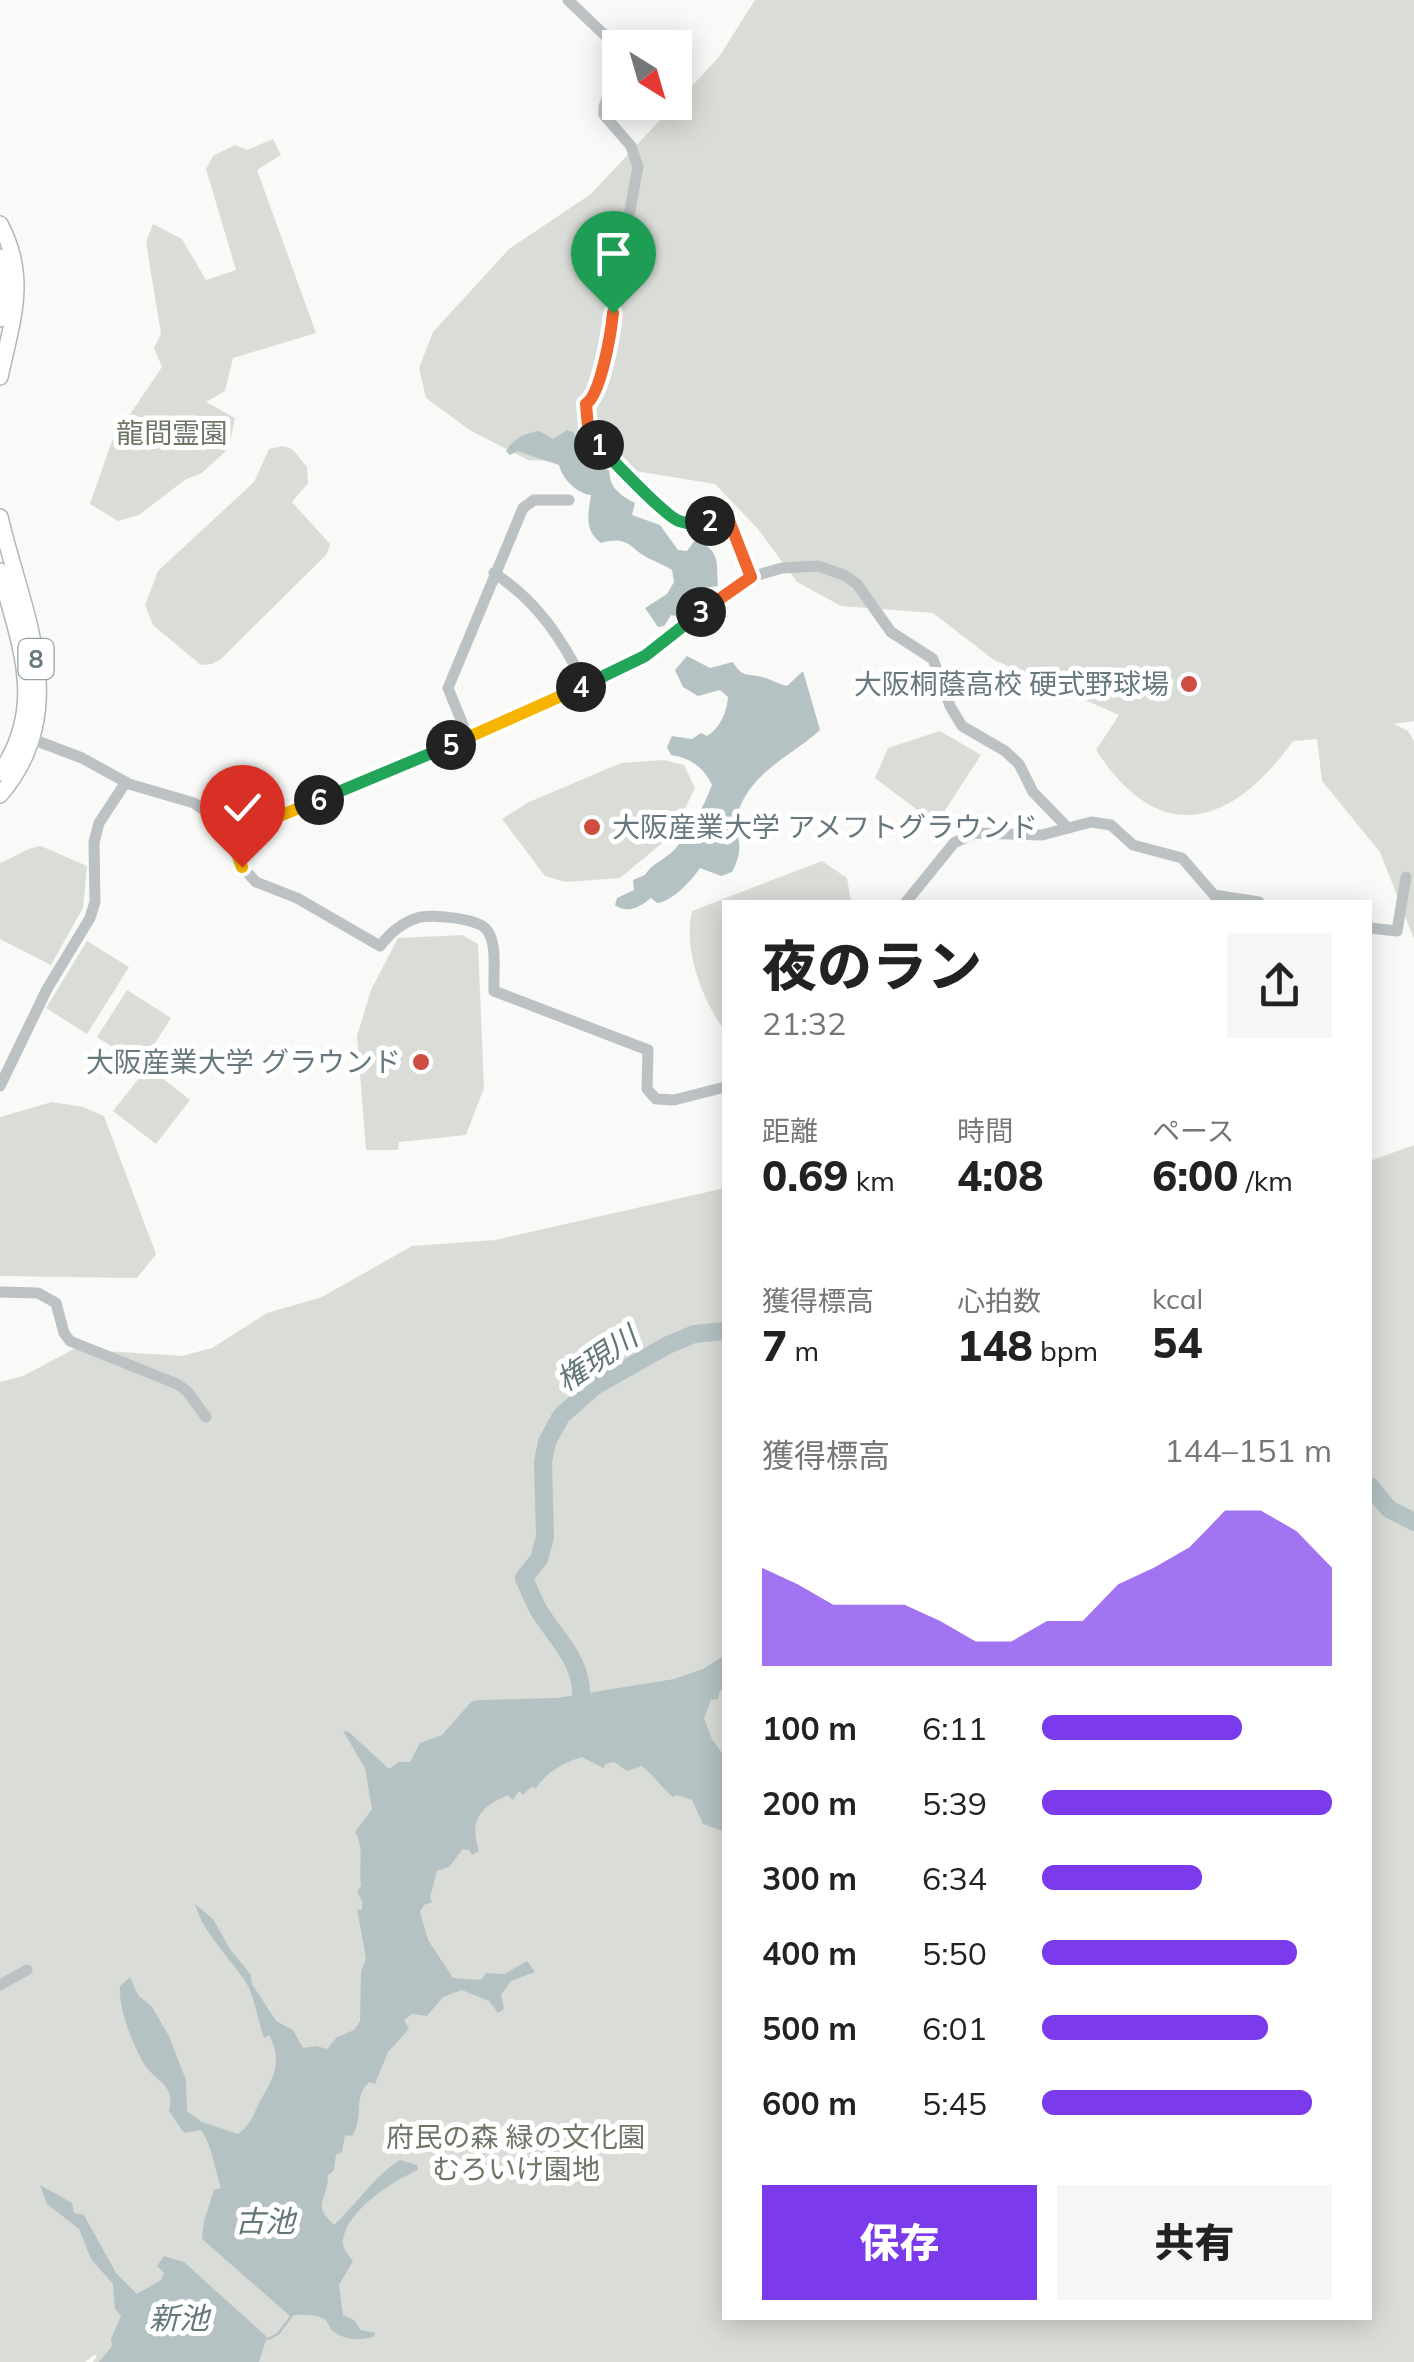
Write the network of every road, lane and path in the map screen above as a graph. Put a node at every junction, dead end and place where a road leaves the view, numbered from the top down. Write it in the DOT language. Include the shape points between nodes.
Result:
graph roads {
  1 [pos="568,0"];
  2 [pos="0,224"];
  3 [pos="0,256"];
  4 [pos="0,320"];
  5 [pos="0,377"];
  6 [pos="569,500"];
  7 [pos="0,517"];
  8 [pos="0,571"];
  9 [pos="494,573"];
  10 [pos="751,577"];
  11 [pos="585,685"];
  12 [pos="468,738"];
  13 [pos="32,739"];
  14 [pos="0,773"];
  15 [pos="126,782"];
  16 [pos="0,795"];
  17 [pos="1068,828"];
  18 [pos="230,836"];
  19 [pos="1406,877"];
  20 [pos="908,900"];
  21 [pos="1245,900"];
  22 [pos="1372,928"];
  23 [pos="0,1086"];
  24 [pos="722,1088"];
  25 [pos="0,1292"];
  26 [pos="206,1417"];
  27 [pos="27,1970"];
  28 [pos="0,1985"];
  1 -- 10 [label="street" via="616,46 619,64 604,115 638,167 611,336 595,397 586,404 588,427 664,512 698,524 728,518"];
  2 -- 5 [label="main road" via="18,273"];
  3 -- 4 [label="main road"];
  6 -- 9 [label="street" via="534,500 522,508"];
  7 -- 13 [label="main road, 8" via="41,688"];
  8 -- 14 [label="main road, 8" via="23,663 26,716"];
  9 -- 11 [label="street" via="534,604"];
  9 -- 12 [label="street" via="448,688"];
  10 -- 11 [label="street" via="645,656"];
  10 -- 17 [label="street" via="818,566 857,584 891,632 933,658 962,726 1019,764 1033,792"];
  11 -- 12 [label="street"];
  12 -- 18 [label="street"];
  13 -- 15 [label="street"];
  13 -- 16 [label="main road, 8"];
  15 -- 18 [label="street" via="194,803"];
  15 -- 23 [label="street" via="94,842 90,918"];
  17 -- 20 [label="street" via="1042,835 974,833 954,842"];
  17 -- 21 [label="street" via="1111,826 1133,846 1182,858 1214,895"];
  18 -- 24 [label="street" via="256,882 380,946 393,930 420,917 474,920 492,940 494,990 648,1050 647,1088 656,1099"];
  19 -- 22 [label="street" via="1397,930"];
  25 -- 26 [label="street" via="38,1293 56,1302 70,1341 178,1384"];
  27 -- 28 [label="street"];
}
